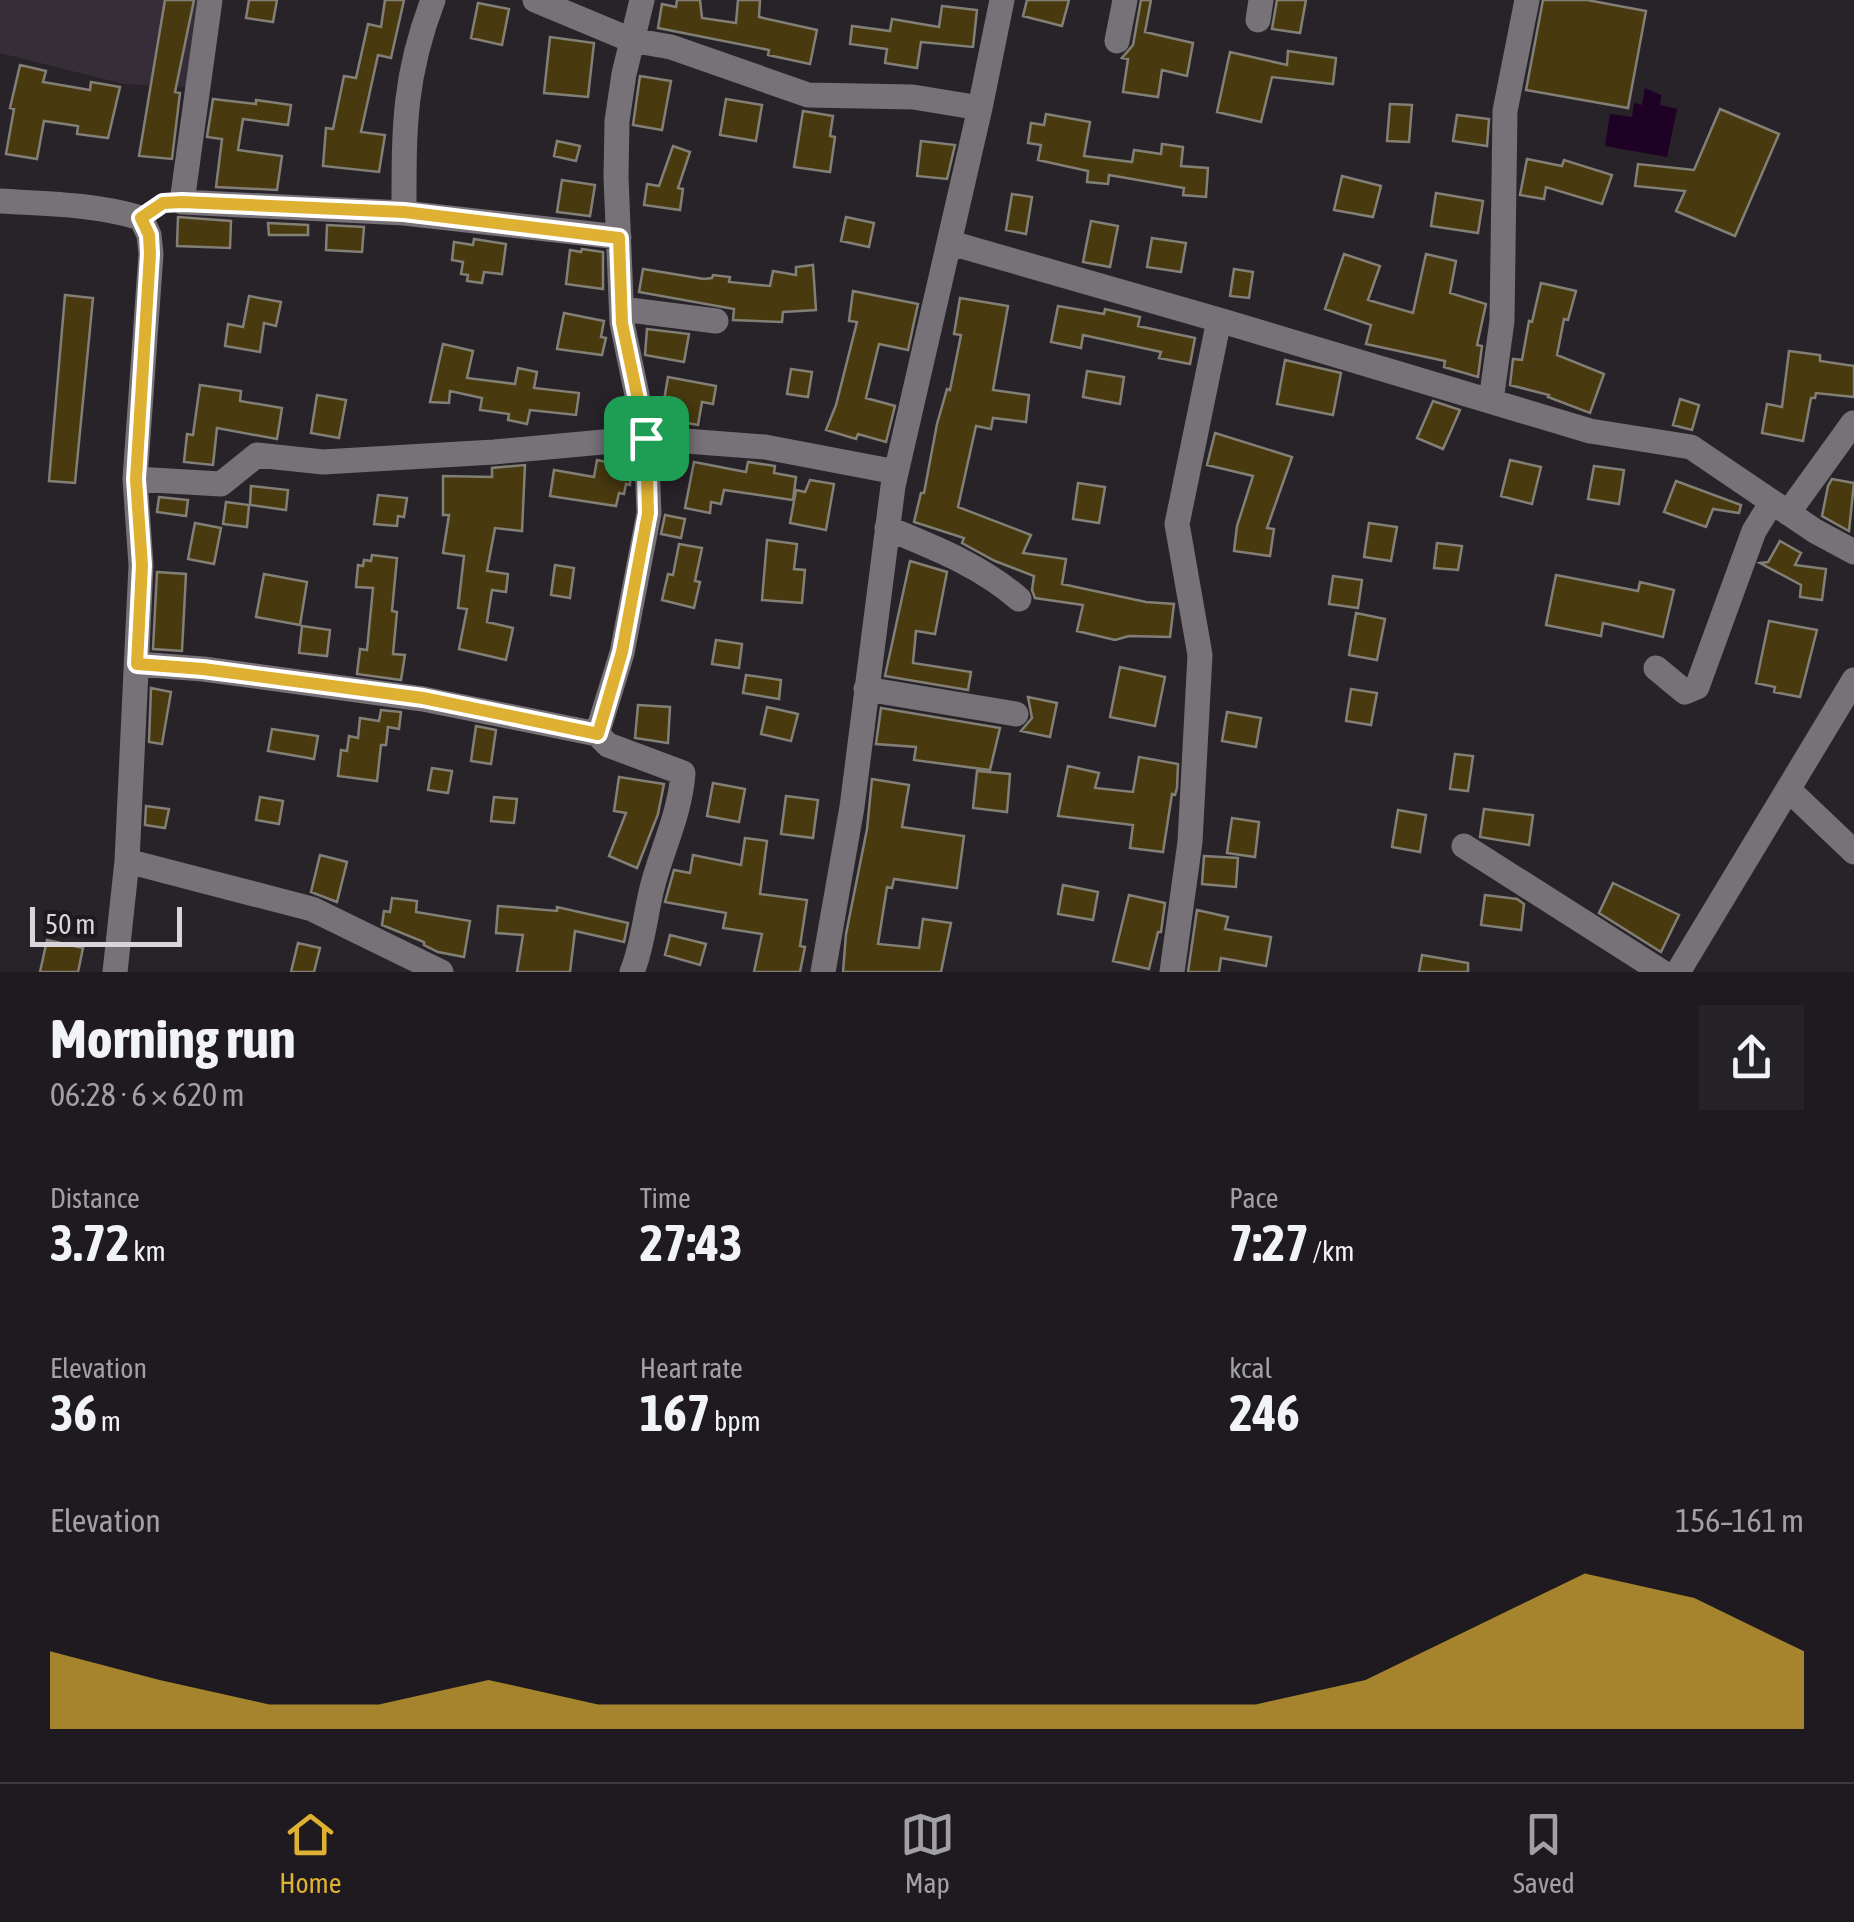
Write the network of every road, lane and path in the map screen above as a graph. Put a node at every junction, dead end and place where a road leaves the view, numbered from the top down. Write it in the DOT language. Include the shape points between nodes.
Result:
graph roads {
  1 [pos="210,0"];
  2 [pos="433,0"];
  3 [pos="534,0"];
  4 [pos="642,0"];
  5 [pos="1002,0"];
  6 [pos="1125,0"];
  7 [pos="1527,0"];
  8 [pos="631,40"];
  9 [pos="1117,41"];
  10 [pos="980,108"];
  11 [pos="0,201"];
  12 [pos="182,202"];
  13 [pos="404,212"];
  14 [pos="141,218"];
  15 [pos="619,238"];
  16 [pos="951,243"];
  17 [pos="622,310"];
  18 [pos="716,320"];
  19 [pos="1219,320"];
  20 [pos="1491,402"];
  21 [pos="1853,423"];
  22 [pos="646,438"];
  23 [pos="896,472"];
  24 [pos="136,479"];
  25 [pos="1780,507"];
  26 [pos="887,528"];
  27 [pos="1854,552"];
  28 [pos="1020,600"];
  29 [pos="137,664"];
  30 [pos="1656,668"];
  31 [pos="1854,680"];
  32 [pos="866,689"];
  33 [pos="1016,714"];
  34 [pos="598,734"];
  35 [pos="1790,791"];
  36 [pos="1464,846"];
  37 [pos="1854,851"];
  38 [pos="127,861"];
  39 [pos="115,972"];
  40 [pos="441,972"];
  41 [pos="632,972"];
  42 [pos="823,972"];
  43 [pos="1172,972"];
  44 [pos="1662,972"];
  45 [pos="1678,972"];
  1 -- 12 [label="street"];
  2 -- 13 [label="street" via="405,108"];
  3 -- 8 [label="street"];
  4 -- 8 [label="street"];
  5 -- 10 [label="street"];
  6 -- 9 [label="street"];
  7 -- 20 [label="street" via="1505,111 1502,321"];
  8 -- 10 [label="street" via="808,95 913,97"];
  8 -- 15 [label="street" via="617,121"];
  10 -- 16 [label="street"];
  11 -- 14 [label="street" via="93,206"];
  12 -- 13 [label="street"];
  12 -- 14 [label="street" via="163,203"];
  13 -- 15 [label="street"];
  14 -- 24 [label="street" via="149,235 150,279"];
  15 -- 17 [label="street"];
  16 -- 19 [label="street"];
  16 -- 23 [label="street"];
  17 -- 18 [label="street"];
  17 -- 22 [label="street"];
  19 -- 20 [label="street"];
  19 -- 43 [label="street" via="1178,524 1200,654 1190,842"];
  20 -- 25 [label="street" via="1590,431 1691,448"];
  21 -- 25 [label="street"];
  22 -- 23 [label="street" via="765,446"];
  22 -- 24 [label="street" via="322,462 257,455 221,484"];
  22 -- 34 [label="street" via="648,513 622,652"];
  23 -- 26 [label="street"];
  24 -- 29 [label="street" via="142,565"];
  25 -- 27 [label="street"];
  25 -- 30 [label="street" via="1754,531 1697,686 1685,692"];
  26 -- 28 [label="street" via="966,560"];
  26 -- 32 [label="street"];
  29 -- 34 [label="street" via="423,698"];
  29 -- 38 [label="street"];
  31 -- 35 [label="street"];
  32 -- 33 [label="street"];
  32 -- 42 [label="street"];
  34 -- 41 [label="street" via="619,750 683,773"];
  35 -- 37 [label="street"];
  35 -- 45 [label="street"];
  36 -- 44 [label="street"];
  38 -- 39 [label="street"];
  38 -- 40 [label="street" via="312,909"];
}
